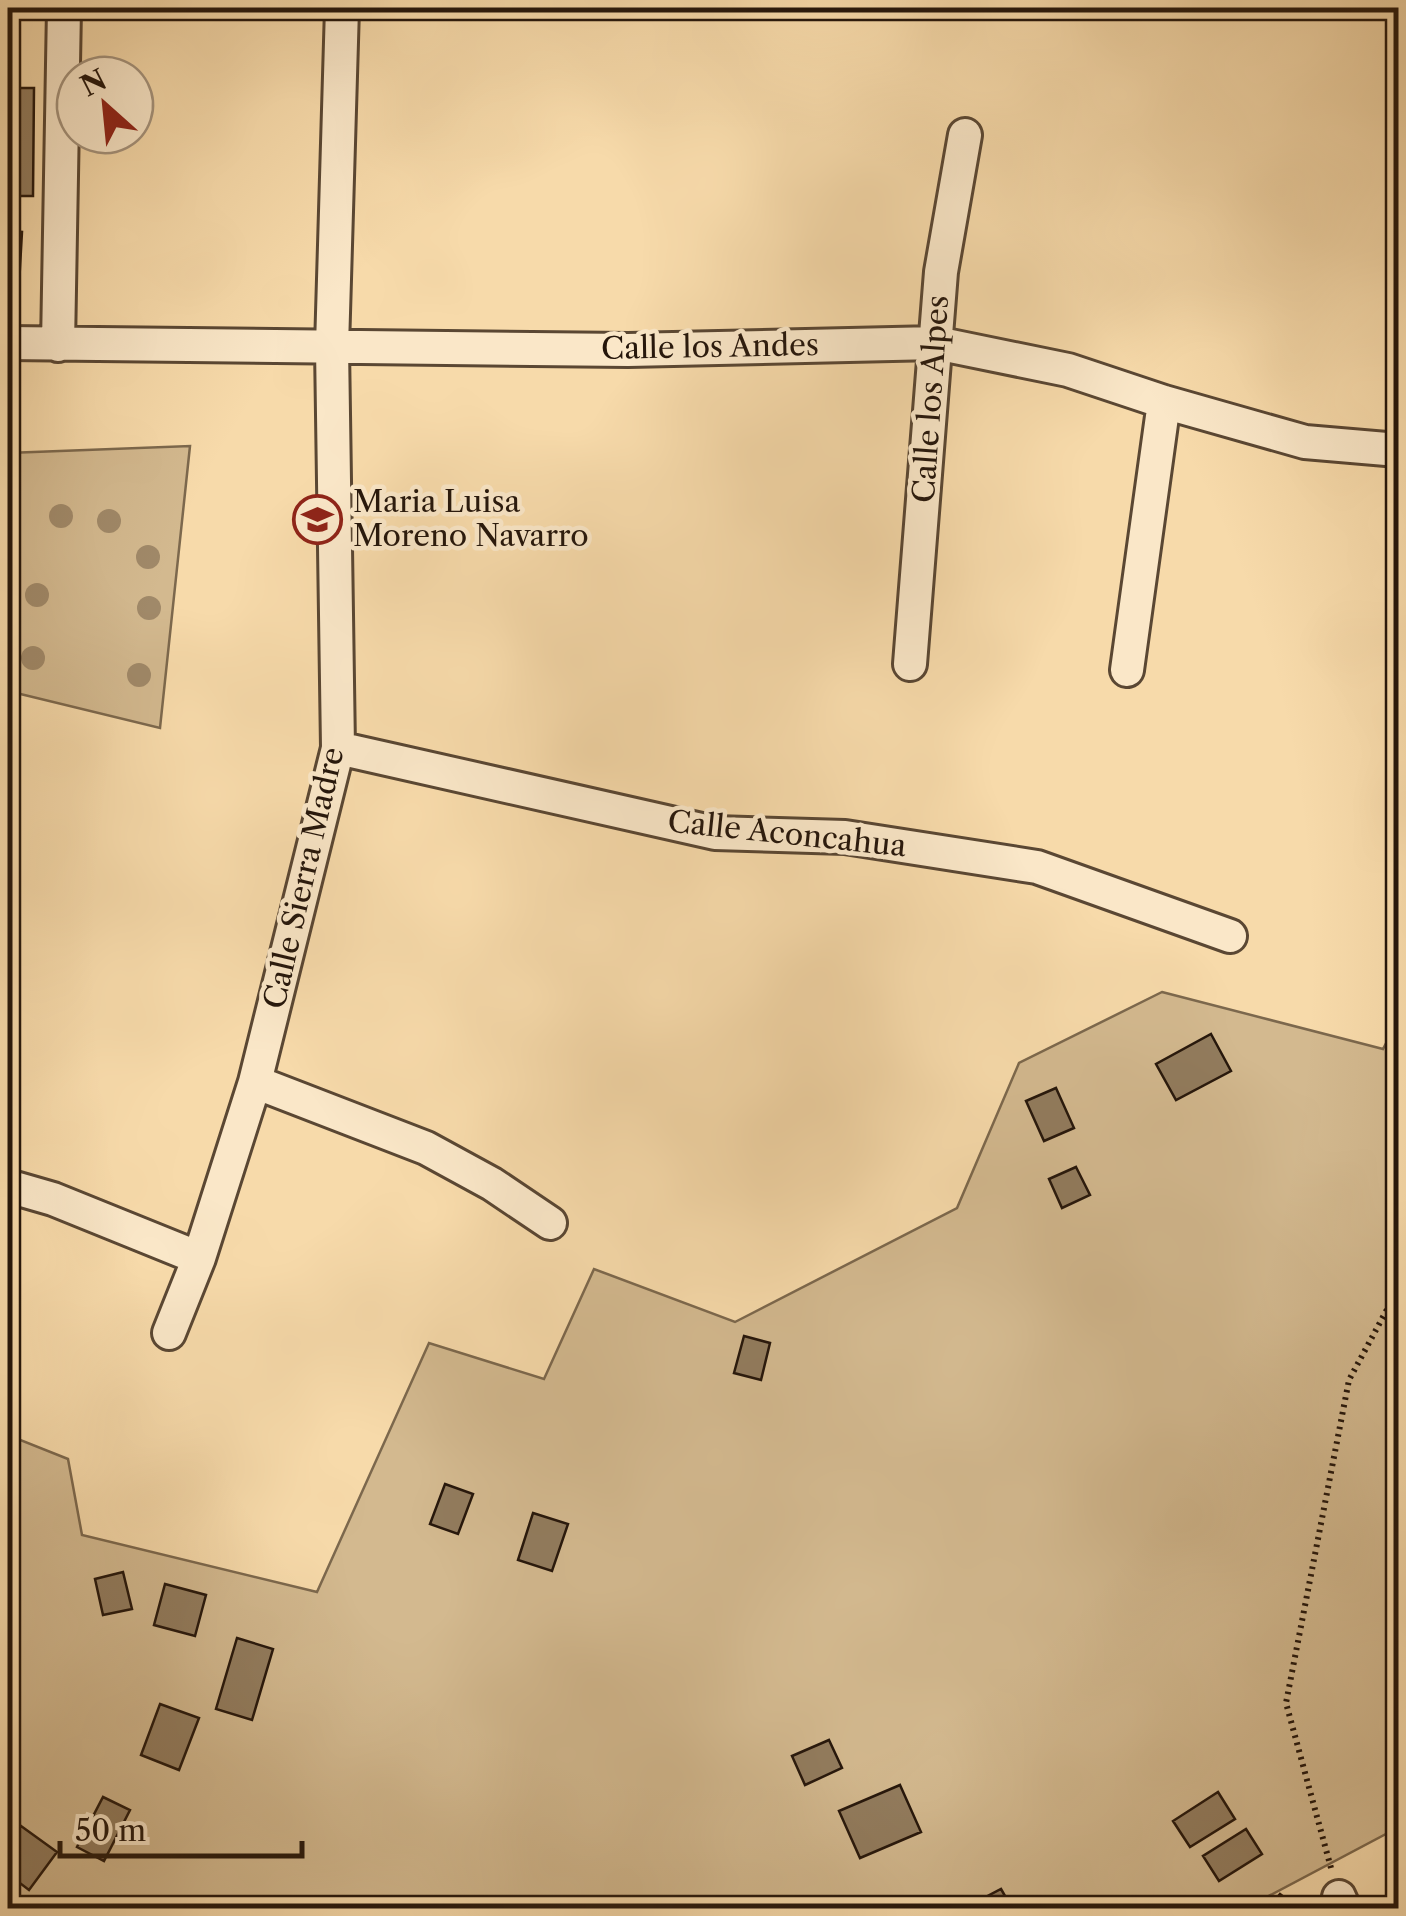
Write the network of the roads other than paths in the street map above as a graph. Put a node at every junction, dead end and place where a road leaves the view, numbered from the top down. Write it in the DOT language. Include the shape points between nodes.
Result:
graph roads {
  1 [pos="64,8"];
  2 [pos="342,8"];
  3 [pos="965,135"];
  4 [pos="8,343"];
  5 [pos="936,343"];
  6 [pos="58,345"];
  7 [pos="332,347"];
  8 [pos="1164,402"];
  9 [pos="1398,450"];
  10 [pos="910,664"];
  11 [pos="1127,670"];
  12 [pos="338,748"];
  13 [pos="1230,936"];
  14 [pos="255,1082"];
  15 [pos="8,1186"];
  16 [pos="550,1222"];
  17 [pos="199,1258"];
  18 [pos="169,1334"];
  1 -- 6 [label="street"];
  2 -- 7 [label="street, Calle Sierra Madre"];
  3 -- 5 [label="street, Calle los Alpes"];
  4 -- 6 [label="street, Calle los Andes"];
  5 -- 7 [label="street, Calle los Andes"];
  5 -- 8 [label="street, Calle los Andes" via="1068,370"];
  5 -- 10 [label="street, Calle los Alpes"];
  6 -- 7 [label="street, Calle los Andes"];
  7 -- 12 [label="street, Calle Sierra Madre"];
  8 -- 9 [label="street, Calle los Andes" via="1305,442"];
  8 -- 11 [label="street"];
  12 -- 13 [label="street, Calle Aconcahua" via="715,833 845,838 1037,867"];
  12 -- 14 [label="street, Calle Sierra Madre"];
  14 -- 16 [label="street" via="426,1148"];
  14 -- 17 [label="street, Calle Sierra Madre"];
  15 -- 17 [label="street"];
  17 -- 18 [label="street, Calle Sierra Madre"];
}
